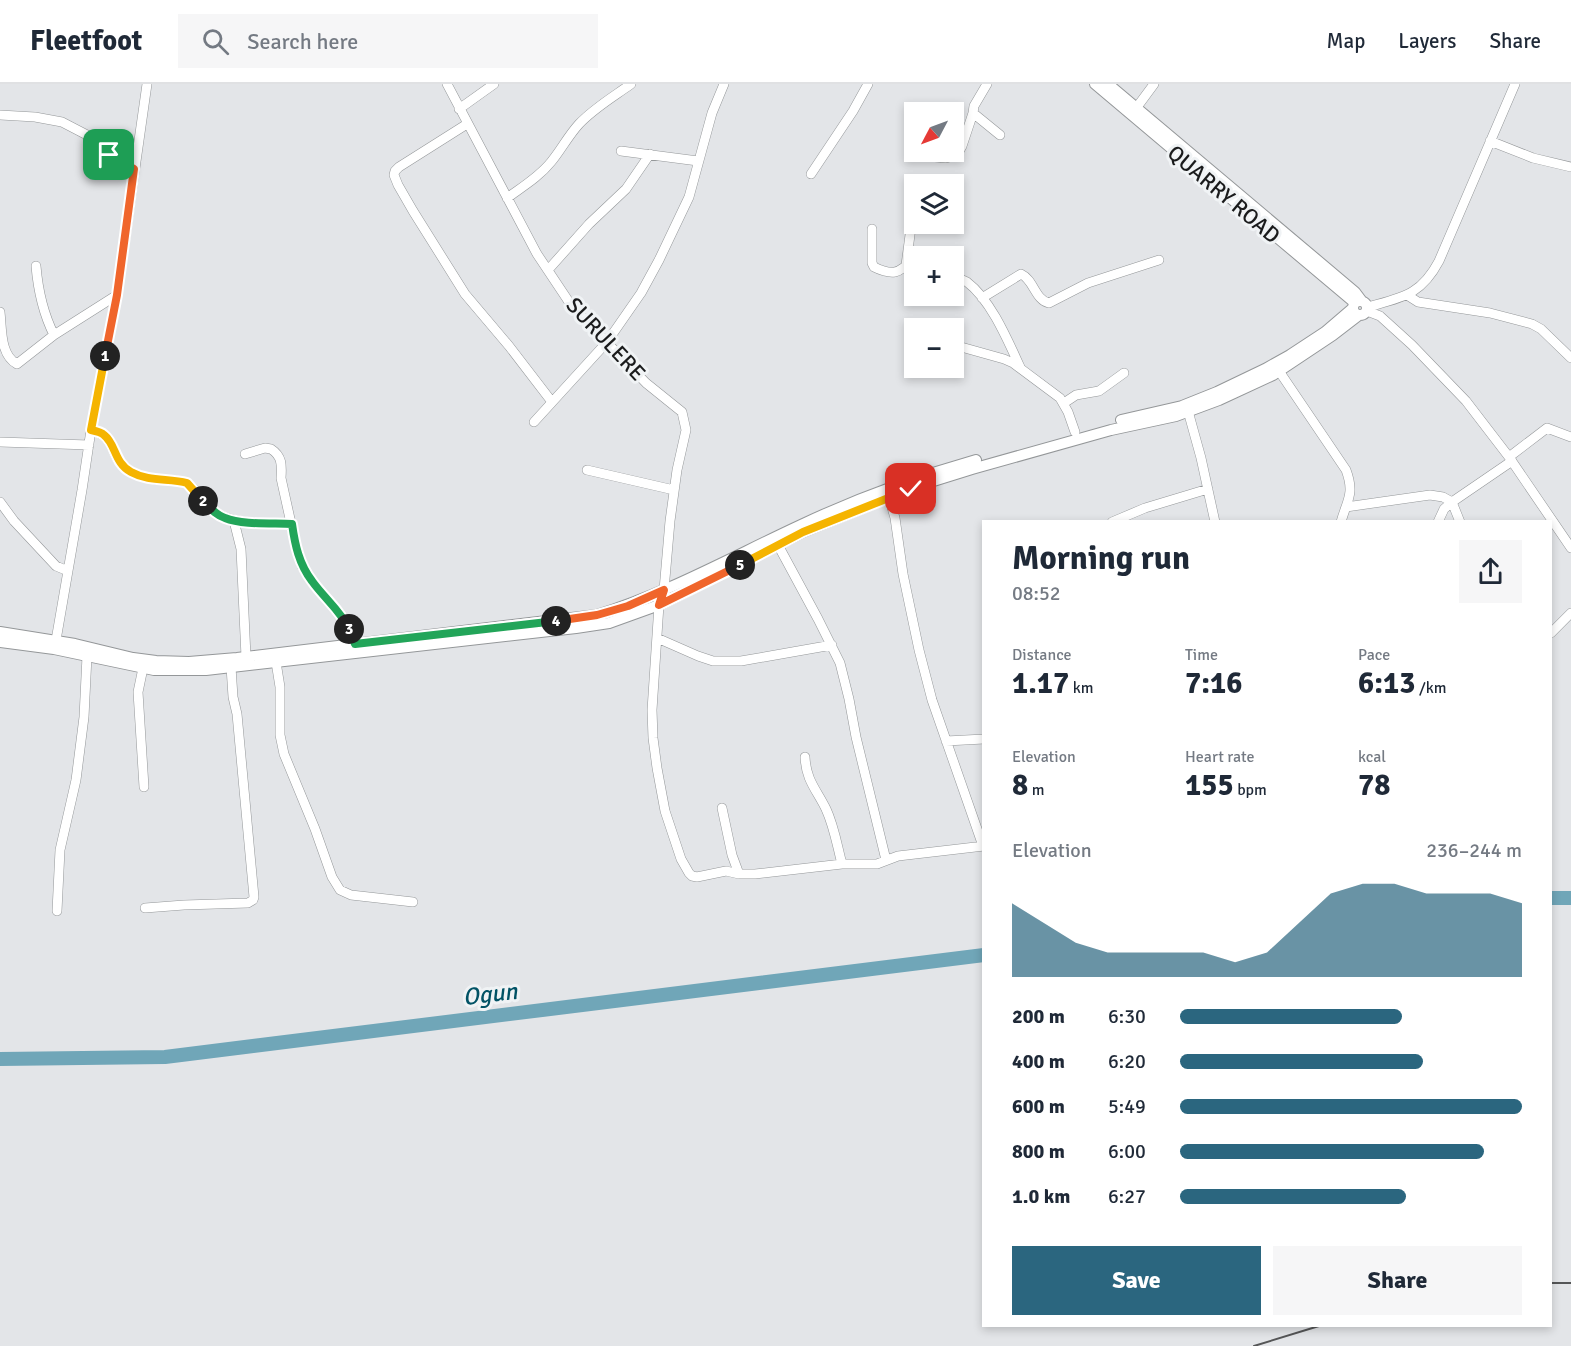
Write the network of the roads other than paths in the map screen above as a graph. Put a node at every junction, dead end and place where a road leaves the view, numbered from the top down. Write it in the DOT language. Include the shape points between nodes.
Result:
graph roads {
  1 [pos="147,84"];
  2 [pos="447,84"];
  3 [pos="494,84"];
  4 [pos="631,84"];
  5 [pos="724,84"];
  6 [pos="868,84"];
  7 [pos="987,84"];
  8 [pos="1095,84"];
  9 [pos="1108,84"];
  10 [pos="1154,84"];
  11 [pos="1515,84"];
  12 [pos="1137,107"];
  13 [pos="459,109"];
  14 [pos="973,113"];
  15 [pos="0,115"];
  16 [pos="467,124"];
  17 [pos="1000,135"];
  18 [pos="964,140"];
  19 [pos="1490,141"];
  20 [pos="621,151"];
  21 [pos="650,154"];
  22 [pos="698,161"];
  23 [pos="1571,166"];
  24 [pos="134,169"];
  25 [pos="811,174"];
  26 [pos="507,198"];
  27 [pos="872,229"];
  28 [pos="1159,260"];
  29 [pos="36,266"];
  30 [pos="904,268"];
  31 [pos="549,270"];
  32 [pos="964,281"];
  33 [pos="1407,294"];
  34 [pos="117,295"];
  35 [pos="982,298"];
  36 [pos="1360,307"];
  37 [pos="0,312"];
  38 [pos="54,335"];
  39 [pos="607,342"];
  40 [pos="964,348"];
  41 [pos="1571,358"];
  42 [pos="1021,370"];
  43 [pos="1279,371"];
  44 [pos="1124,373"];
  45 [pos="552,402"];
  46 [pos="1064,403"];
  47 [pos="1188,411"];
  48 [pos="534,422"];
  49 [pos="91,430"];
  50 [pos="1075,432"];
  51 [pos="1571,437"];
  52 [pos="0,442"];
  53 [pos="89,445"];
  54 [pos="245,453"];
  55 [pos="1511,459"];
  56 [pos="587,470"];
  57 [pos="1208,489"];
  58 [pos="674,490"];
  59 [pos="889,497"];
  60 [pos="0,502"];
  61 [pos="1452,502"];
  62 [pos="1346,507"];
  63 [pos="1117,520"];
  64 [pos="1215,520"];
  65 [pos="1342,520"];
  66 [pos="1439,520"];
  67 [pos="1459,520"];
  68 [pos="234,521"];
  69 [pos="292,524"];
  70 [pos="778,545"];
  71 [pos="1571,548"];
  72 [pos="68,572"];
  73 [pos="664,590"];
  74 [pos="659,605"];
  75 [pos="1571,613"];
  76 [pos="0,632"];
  77 [pos="1552,632"];
  78 [pos="657,638"];
  79 [pos="0,642"];
  80 [pos="355,644"];
  81 [pos="55,645"];
  82 [pos="831,645"];
  83 [pos="87,656"];
  84 [pos="246,657"];
  85 [pos="276,662"];
  86 [pos="231,667"];
  87 [pos="143,668"];
  88 [pos="982,738"];
  89 [pos="946,741"];
  90 [pos="805,757"];
  91 [pos="144,787"];
  92 [pos="722,808"];
  93 [pos="982,843"];
  94 [pos="982,846"];
  95 [pos="886,860"];
  96 [pos="842,864"];
  97 [pos="739,874"];
  98 [pos="413,902"];
  99 [pos="145,909"];
  100 [pos="57,911"];
  1 -- 24 [label="street"];
  2 -- 13 [label="street, SURULERE"];
  3 -- 13 [label="street"];
  4 -- 26 [label="street" via="580,123 550,163"];
  5 -- 22 [label="street"];
  6 -- 25 [label="street"];
  7 -- 14 [label="street"];
  8 -- 36 [label="main road, QUARRY ROAD"];
  9 -- 12 [label="main road, QUARRY ROAD"];
  10 -- 12 [label="street"];
  11 -- 19 [label="street"];
  12 -- 36 [label="main road, QUARRY ROAD" via="1355,292"];
  13 -- 16 [label="street, SURULERE"];
  14 -- 17 [label="street"];
  14 -- 18 [label="street"];
  15 -- 24 [label="street" via="62,122"];
  16 -- 26 [label="street, SURULERE"];
  16 -- 45 [label="street" via="399,167 394,175 465,294"];
  19 -- 23 [label="street" via="1533,158"];
  19 -- 33 [label="street" via="1431,276"];
  20 -- 21 [label="street"];
  21 -- 22 [label="street"];
  21 -- 31 [label="street" via="626,189"];
  22 -- 39 [label="street" via="689,197 659,260"];
  24 -- 34 [label="street"];
  26 -- 31 [label="street, SURULERE"];
  27 -- 30 [label="street" via="874,267 888,272"];
  28 -- 35 [label="street" via="1088,283 1049,303 1021,274"];
  29 -- 38 [label="street" via="42,304"];
  31 -- 39 [label="street, SURULERE" via="571,305"];
  32 -- 35 [label="street"];
  33 -- 36 [label="street"];
  33 -- 41 [label="street" via="1418,302 1532,324"];
  34 -- 38 [label="street"];
  34 -- 49 [label="street"];
  35 -- 42 [label="street"];
  36 -- 43 [label="main road" via="1333,335"];
  36 -- 50 [label="main road" via="1290,355 1217,392 1182,406"];
  36 -- 55 [label="street" via="1380,316 1412,345 1466,401"];
  37 -- 38 [label="street" via="5,349 17,364"];
  39 -- 45 [label="street"];
  39 -- 58 [label="street, SURULERE" via="646,383 682,411 686,430"];
  40 -- 42 [label="street" via="1004,359"];
  42 -- 46 [label="street"];
  43 -- 47 [label="main road"];
  43 -- 62 [label="street" via="1346,470 1350,496"];
  44 -- 46 [label="street" via="1099,390 1076,395"];
  45 -- 48 [label="street"];
  46 -- 50 [label="street"];
  47 -- 57 [label="street"];
  47 -- 59 [label="main road" via="972,469"];
  49 -- 53 [label="street"];
  49 -- 68 [label="street" via="108,438 116,456 132,473 187,483 216,513"];
  50 -- 73 [label="main road" via="911,480 802,524"];
  51 -- 55 [label="street" via="1547,428"];
  52 -- 53 [label="street"];
  53 -- 72 [label="street"];
  54 -- 69 [label="street" via="265,448 280,457"];
  55 -- 61 [label="street"];
  55 -- 71 [label="street"];
  56 -- 58 [label="street"];
  57 -- 63 [label="street"];
  57 -- 64 [label="street"];
  58 -- 73 [label="street, SURULERE"];
  59 -- 70 [label="main road"];
  59 -- 89 [label="street" via="919,650"];
  60 -- 72 [label="street" via="51,562"];
  61 -- 62 [label="street" via="1430,495"];
  61 -- 66 [label="street"];
  61 -- 67 [label="street"];
  62 -- 65 [label="street"];
  68 -- 69 [label="street"];
  68 -- 84 [label="street" via="241,549"];
  69 -- 80 [label="street" via="302,566 345,619"];
  70 -- 74 [label="main road"];
  70 -- 82 [label="street"];
  72 -- 81 [label="street"];
  73 -- 74 [label="street, SURULERE"];
  73 -- 80 [label="main road" via="597,615"];
  74 -- 78 [label="street, SURULERE"];
  74 -- 85 [label="main road" via="609,623 576,628"];
  75 -- 77 [label="street"];
  76 -- 81 [label="main road"];
  78 -- 82 [label="street" via="713,661 741,661"];
  78 -- 97 [label="street, SURULERE" via="651,710 653,738 665,811 681,859 689,873 697,877 726,871"];
  79 -- 81 [label="main road"];
  80 -- 84 [label="main road"];
  81 -- 83 [label="main road"];
  81 -- 84 [label="main road" via="75,644 156,661"];
  82 -- 95 [label="street" via="843,672"];
  83 -- 87 [label="main road"];
  83 -- 100 [label="street" via="76,780 60,850"];
  85 -- 86 [label="main road"];
  85 -- 98 [label="street" via="284,754 332,877 340,890 351,895"];
  86 -- 87 [label="main road" via="186,671"];
  86 -- 99 [label="street" via="253,900"];
  87 -- 91 [label="street" via="138,692"];
  88 -- 89 [label="street"];
  89 -- 93 [label="street"];
  90 -- 96 [label="street" via="808,778 826,809"];
  92 -- 97 [label="street"];
  94 -- 95 [label="street"];
  95 -- 96 [label="street" via="877,864"];
  96 -- 97 [label="street"];
}
